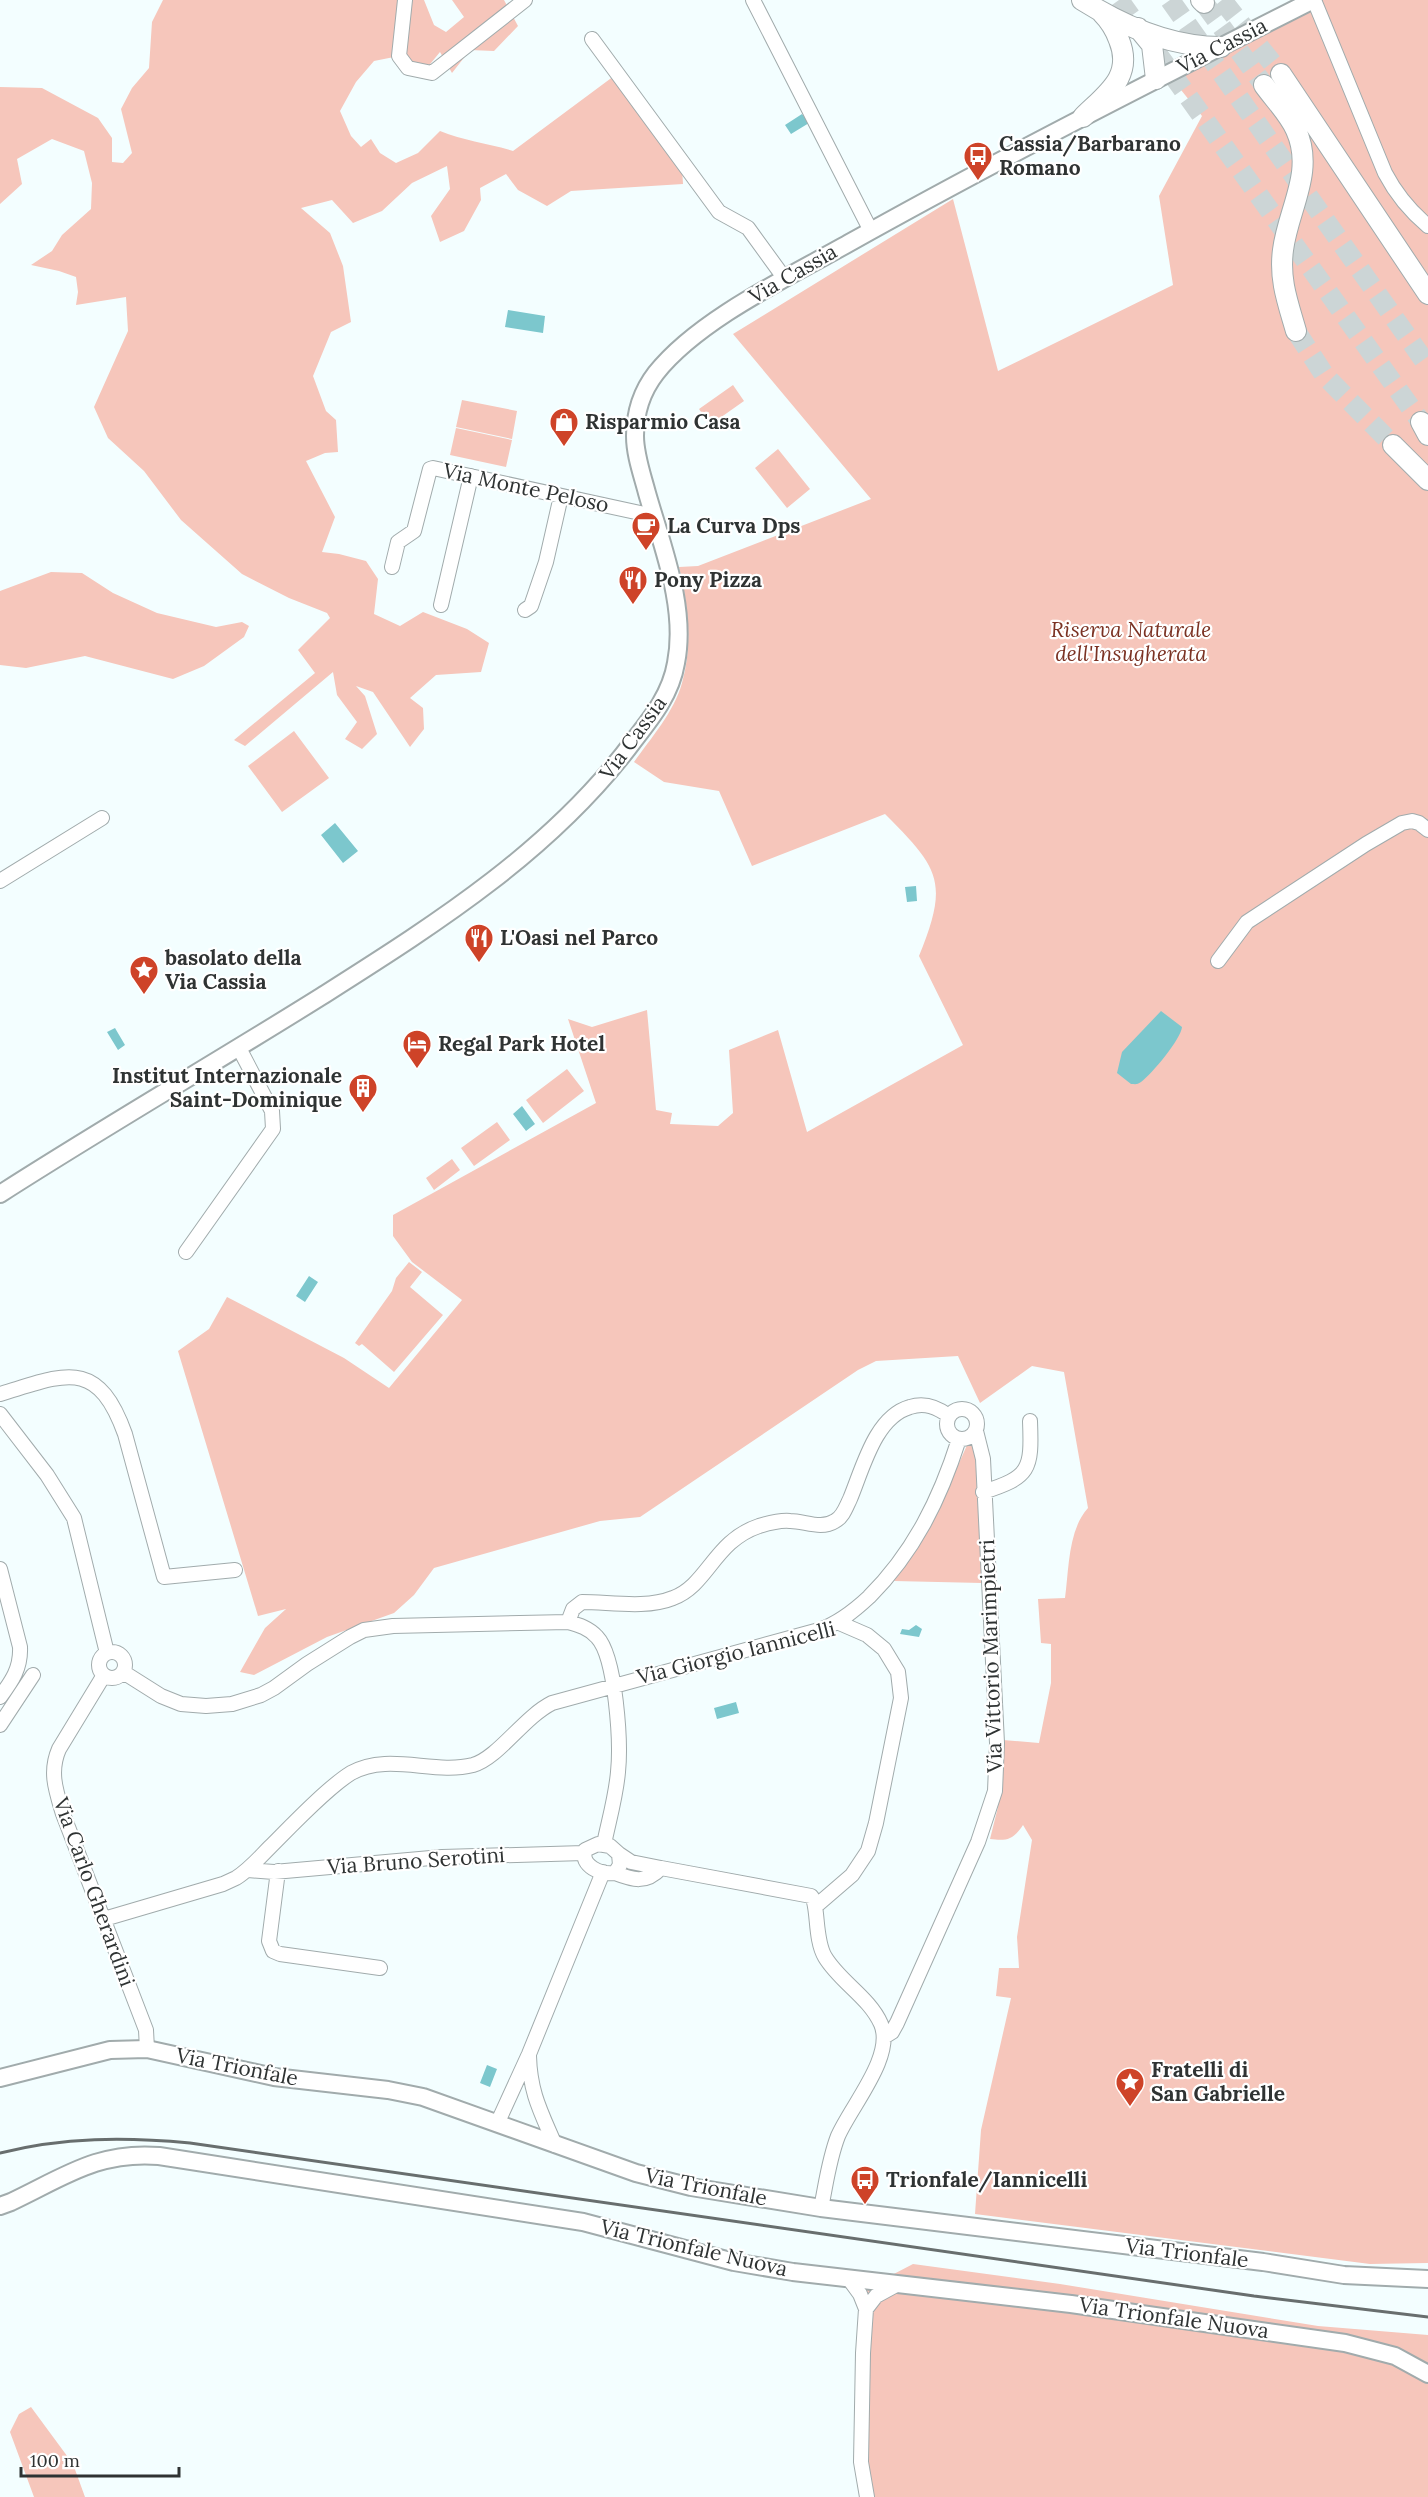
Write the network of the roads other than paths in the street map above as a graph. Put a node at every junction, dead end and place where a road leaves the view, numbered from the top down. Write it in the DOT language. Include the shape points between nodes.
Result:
graph roads {
  1 [pos="405,0"];
  2 [pos="525,0"];
  3 [pos="753,0"];
  4 [pos="1082,0"];
  5 [pos="1313,0"];
  6 [pos="1101,12"];
  7 [pos="1138,28"];
  8 [pos="592,39"];
  9 [pos="1221,46"];
  10 [pos="1125,60"];
  11 [pos="1281,74"];
  12 [pos="1156,79"];
  13 [pos="1264,85"];
  14 [pos="1083,117"];
  15 [pos="1428,226"];
  16 [pos="871,231"];
  17 [pos="785,279"];
  18 [pos="1428,294"];
  19 [pos="1296,331"];
  20 [pos="1393,445"];
  21 [pos="471,476"];
  22 [pos="1428,480"];
  23 [pos="561,496"];
  24 [pos="654,516"];
  25 [pos="392,567"];
  26 [pos="441,604"];
  27 [pos="525,610"];
  28 [pos="102,818"];
  29 [pos="1428,830"];
  30 [pos="0,881"];
  31 [pos="1218,961"];
  32 [pos="239,1048"];
  33 [pos="0,1194"];
  34 [pos="186,1252"];
  35 [pos="0,1394"];
  36 [pos="0,1414"];
  37 [pos="948,1416"];
  38 [pos="1030,1421"];
  39 [pos="976,1431"];
  40 [pos="959,1439"];
  41 [pos="983,1492"];
  42 [pos="0,1569"];
  43 [pos="235,1570"];
  44 [pos="568,1622"];
  45 [pos="837,1622"];
  46 [pos="107,1653"];
  47 [pos="123,1672"];
  48 [pos="33,1675"];
  49 [pos="104,1676"];
  50 [pos="613,1685"];
  51 [pos="0,1697"];
  52 [pos="0,1725"];
  53 [pos="604,1844"];
  54 [pos="584,1853"];
  55 [pos="619,1854"];
  56 [pos="661,1868"];
  57 [pos="248,1870"];
  58 [pos="278,1871"];
  59 [pos="609,1873"];
  60 [pos="816,1906"];
  61 [pos="104,1919"];
  62 [pos="380,1968"];
  63 [pos="884,2037"];
  64 [pos="147,2049"];
  65 [pos="529,2054"];
  66 [pos="0,2078"];
  67 [pos="497,2124"];
  68 [pos="555,2145"];
  69 [pos="0,2206"];
  70 [pos="820,2208"];
  71 [pos="849,2279"];
  72 [pos="1428,2279"];
  73 [pos="898,2284"];
  74 [pos="866,2309"];
  75 [pos="1428,2374"];
  76 [pos="867,2497"];
  1 -- 2 [label="street" via="399,56 408,68 432,73"];
  3 -- 16 [label="street"];
  4 -- 6 [label="highway"];
  5 -- 9 [label="main road, Via Cassia"];
  5 -- 15 [label="street" via="1385,173 1397,194"];
  6 -- 7 [label="highway"];
  6 -- 10 [label="highway" via="1114,28"];
  7 -- 9 [label="highway" via="1175,43"];
  7 -- 12 [label="highway" via="1152,45"];
  8 -- 17 [label="street" via="719,212 748,228"];
  9 -- 12 [label="main road, Via Cassia"];
  10 -- 12 [label="highway"];
  10 -- 14 [label="highway" via="1113,86"];
  11 -- 18 [label="highway"];
  12 -- 14 [label="main road, Via Cassia"];
  13 -- 19 [label="highway" via="1296,130 1303,164 1283,249 1281,282"];
  14 -- 16 [label="main road, Via Cassia"];
  16 -- 17 [label="main road, Via Cassia"];
  17 -- 24 [label="main road, Via Cassia" via="727,313 687,343 661,367 647,387 637,414 635,441"];
  20 -- 22 [label="highway"];
  21 -- 23 [label="street, Via Monte Peloso"];
  21 -- 25 [label="street, Via Monte Peloso" via="430,469 414,531 398,542"];
  21 -- 26 [label="street"];
  23 -- 24 [label="street, Via Monte Peloso"];
  23 -- 27 [label="street" via="546,562 531,606"];
  24 -- 32 [label="main road, Via Cassia" via="672,582 678,653 663,699 630,747 570,816 501,876 392,952"];
  28 -- 30 [label="street"];
  29 -- 31 [label="street" via="1412,821 1374,838 1247,922"];
  32 -- 33 [label="main road, Via Cassia"];
  32 -- 34 [label="street" via="272,1111 273,1129"];
  35 -- 43 [label="street" via="70,1375 94,1384 120,1420 164,1577"];
  36 -- 46 [label="street" via="74,1518"];
  37 -- 39 [label="street" via="957,1409 967,1409 975,1416"];
  37 -- 40 [label="street" via="948,1430"];
  37 -- 44 [label="street" via="935,1407 919,1405 886,1421 836,1521 822,1525 784,1521 756,1527 730,1541 692,1586 674,1598 652,1603 582,1602 573,1609"];
  38 -- 41 [label="street" via="1032,1451 1026,1470 1012,1482"];
  39 -- 40 [label="street" via="969,1438"];
  39 -- 41 [label="street, Via Vittorio Marimpietri" via="982,1454"];
  40 -- 45 [label="street" via="940,1494 913,1545 880,1585"];
  41 -- 63 [label="street, Via Vittorio Marimpietri" via="996,1732 995,1791 978,1842 896,2026"];
  42 -- 51 [label="street" via="21,1659"];
  44 -- 47 [label="street" via="367,1630 261,1695 232,1704 182,1704 160,1696"];
  44 -- 50 [label="street" via="585,1628 599,1640 608,1657"];
  45 -- 50 [label="street, Via Giorgio Iannicelli"];
  45 -- 60 [label="street, Via Giorgio Iannicelli" via="867,1635 884,1649 898,1672 901,1698 869,1847 852,1875"];
  46 -- 47 [label="street" via="122,1656"];
  46 -- 49 [label="street" via="99,1663"];
  47 -- 49 [label="street" via="115,1678"];
  48 -- 52 [label="street"];
  49 -- 61 [label="street, Via Carlo Gherardini" via="59,1749 53,1772 63,1814"];
  50 -- 53 [label="street" via="619,1766"];
  50 -- 57 [label="street, Via Giorgio Iannicelli" via="544,1707 487,1757 473,1764 382,1764 357,1770 338,1783"];
  53 -- 54 [label="street" via="590,1846"];
  53 -- 55 [label="street"];
  54 -- 58 [label="street, Via Bruno Serotini" via="442,1857"];
  54 -- 59 [label="street" via="588,1864"];
  55 -- 56 [label="street" via="631,1862"];
  55 -- 59 [label="street" via="620,1865"];
  56 -- 59 [label="street" via="645,1880"];
  56 -- 60 [label="street" via="807,1894"];
  57 -- 58 [label="street, Via Bruno Serotini"];
  57 -- 61 [label="street, Via Giorgio Iannicelli" via="227,1883"];
  58 -- 62 [label="street" via="268,1941 273,1951"];
  59 -- 65 [label="street"];
  60 -- 63 [label="street" via="817,1936 824,1955 879,2020"];
  61 -- 64 [label="street, Via Carlo Gherardini" via="146,2030"];
  63 -- 70 [label="street" via="880,2060 836,2143"];
  64 -- 66 [label="main road, Via Trionfale" via="110,2050"];
  64 -- 67 [label="main road, Via Trionfale" via="274,2077 406,2094"];
  65 -- 67 [label="street"];
  65 -- 68 [label="street" via="533,2091"];
  67 -- 68 [label="main road, Via Trionfale"];
  68 -- 70 [label="main road, Via Trionfale" via="691,2187"];
  69 -- 71 [label="main road, Via Trionfale Nuova" via="99,2161 128,2155 159,2156 583,2222 734,2262"];
  70 -- 72 [label="main road, Via Trionfale" via="1344,2275"];
  71 -- 73 [label="main road, Via Trionfale Nuova"];
  71 -- 74 [label="street"];
  73 -- 74 [label="street" via="876,2296"];
  73 -- 75 [label="main road, Via Trionfale Nuova" via="1355,2344 1395,2356"];
  74 -- 76 [label="street" via="861,2462"];
}
